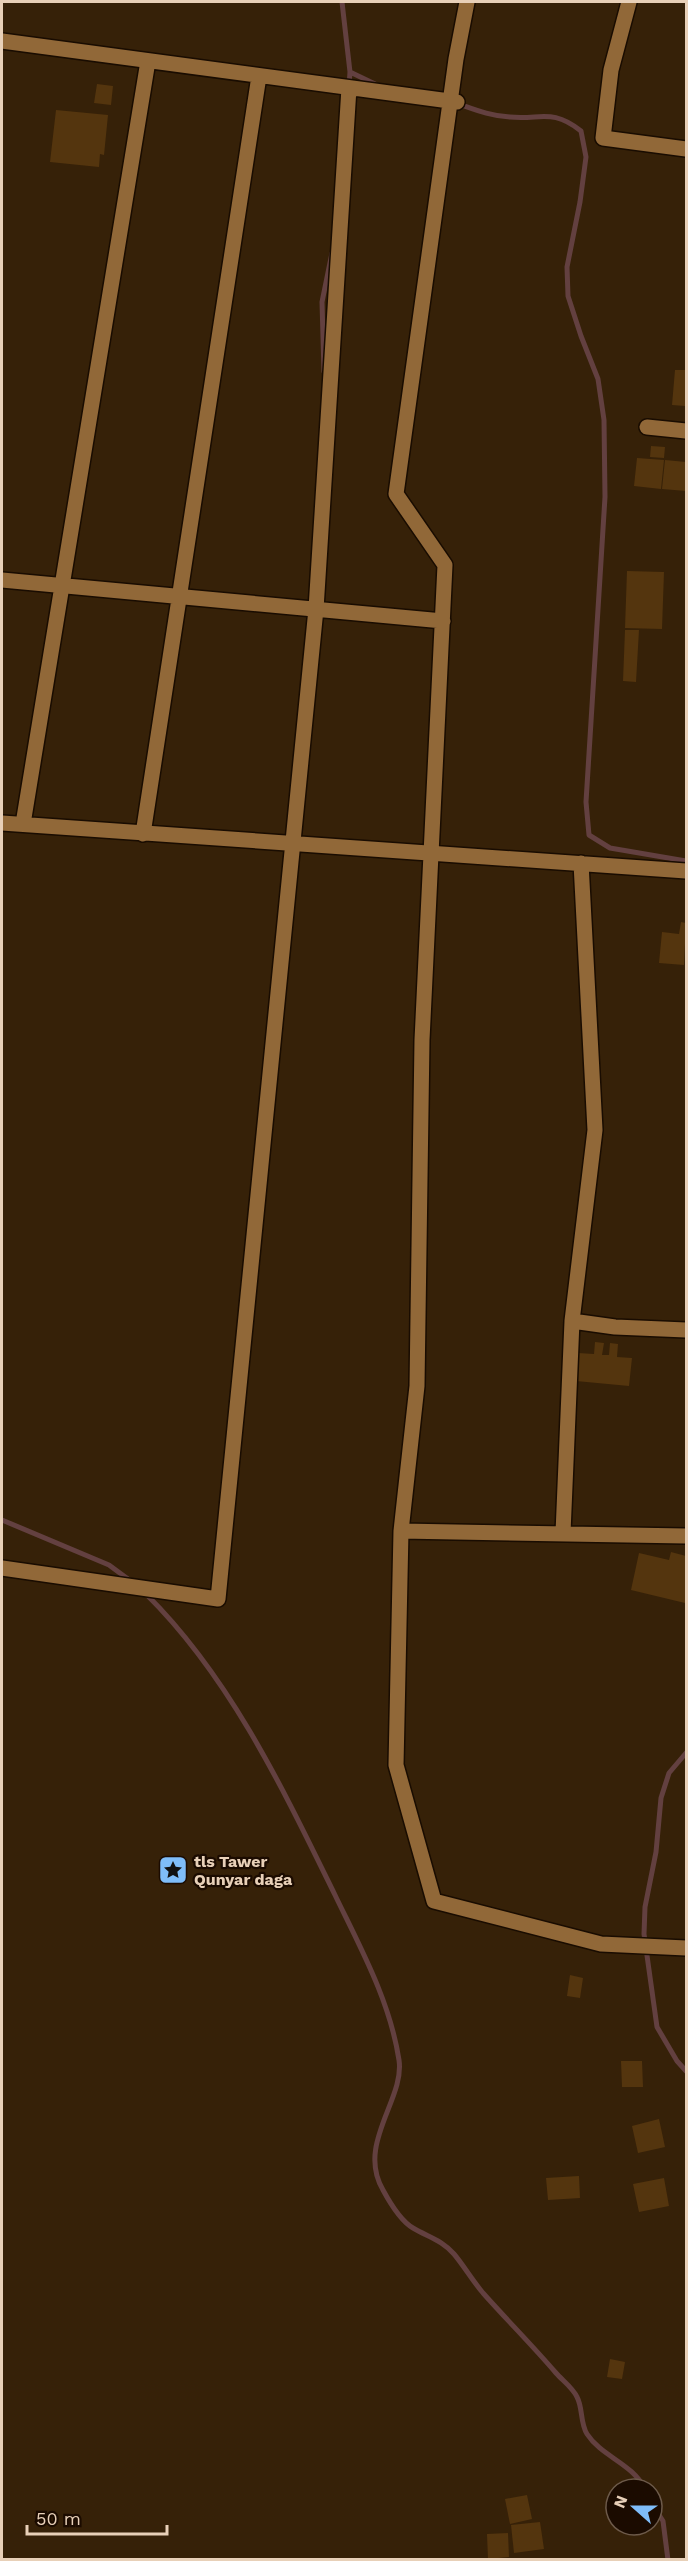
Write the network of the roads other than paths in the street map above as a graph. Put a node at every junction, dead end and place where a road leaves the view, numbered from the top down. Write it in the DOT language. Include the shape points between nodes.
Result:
graph roads {
  1 [pos="467,2"];
  2 [pos="629,2"];
  3 [pos="2,41"];
  4 [pos="148,61"];
  5 [pos="260,76"];
  6 [pos="349,88"];
  7 [pos="453,102"];
  8 [pos="687,149"];
  9 [pos="647,428"];
  10 [pos="687,431"];
  11 [pos="2,580"];
  12 [pos="61,586"];
  13 [pos="179,597"];
  14 [pos="316,609"];
  15 [pos="442,621"];
  16 [pos="2,823"];
  17 [pos="23,824"];
  18 [pos="143,834"];
  19 [pos="291,845"];
  20 [pos="431,852"];
  21 [pos="581,863"];
  22 [pos="687,871"];
  23 [pos="572,1321"];
  24 [pos="687,1330"];
  25 [pos="400,1531"];
  26 [pos="563,1533"];
  27 [pos="687,1536"];
  28 [pos="2,1568"];
  29 [pos="687,1948"];
  1 -- 7 [label="street"];
  2 -- 8 [label="street" via="611,69 603,138"];
  3 -- 4 [label="street"];
  4 -- 5 [label="street"];
  4 -- 12 [label="street"];
  5 -- 6 [label="street"];
  5 -- 13 [label="street"];
  6 -- 7 [label="street"];
  6 -- 14 [label="street"];
  7 -- 15 [label="street" via="396,494 445,565"];
  9 -- 10 [label="street"];
  11 -- 12 [label="street"];
  12 -- 13 [label="street"];
  12 -- 17 [label="street"];
  13 -- 14 [label="street"];
  13 -- 18 [label="street"];
  14 -- 15 [label="street"];
  14 -- 19 [label="street"];
  15 -- 20 [label="street"];
  16 -- 17 [label="street"];
  17 -- 18 [label="street"];
  18 -- 19 [label="street"];
  19 -- 20 [label="street"];
  19 -- 28 [label="street" via="218,1599"];
  20 -- 21 [label="street"];
  20 -- 25 [label="street" via="422,1040 417,1386"];
  21 -- 22 [label="street"];
  21 -- 23 [label="street" via="595,1130"];
  23 -- 24 [label="street"];
  23 -- 26 [label="street"];
  25 -- 26 [label="street"];
  25 -- 29 [label="street" via="396,1765 434,1901 601,1944"];
  26 -- 27 [label="street"];
}
